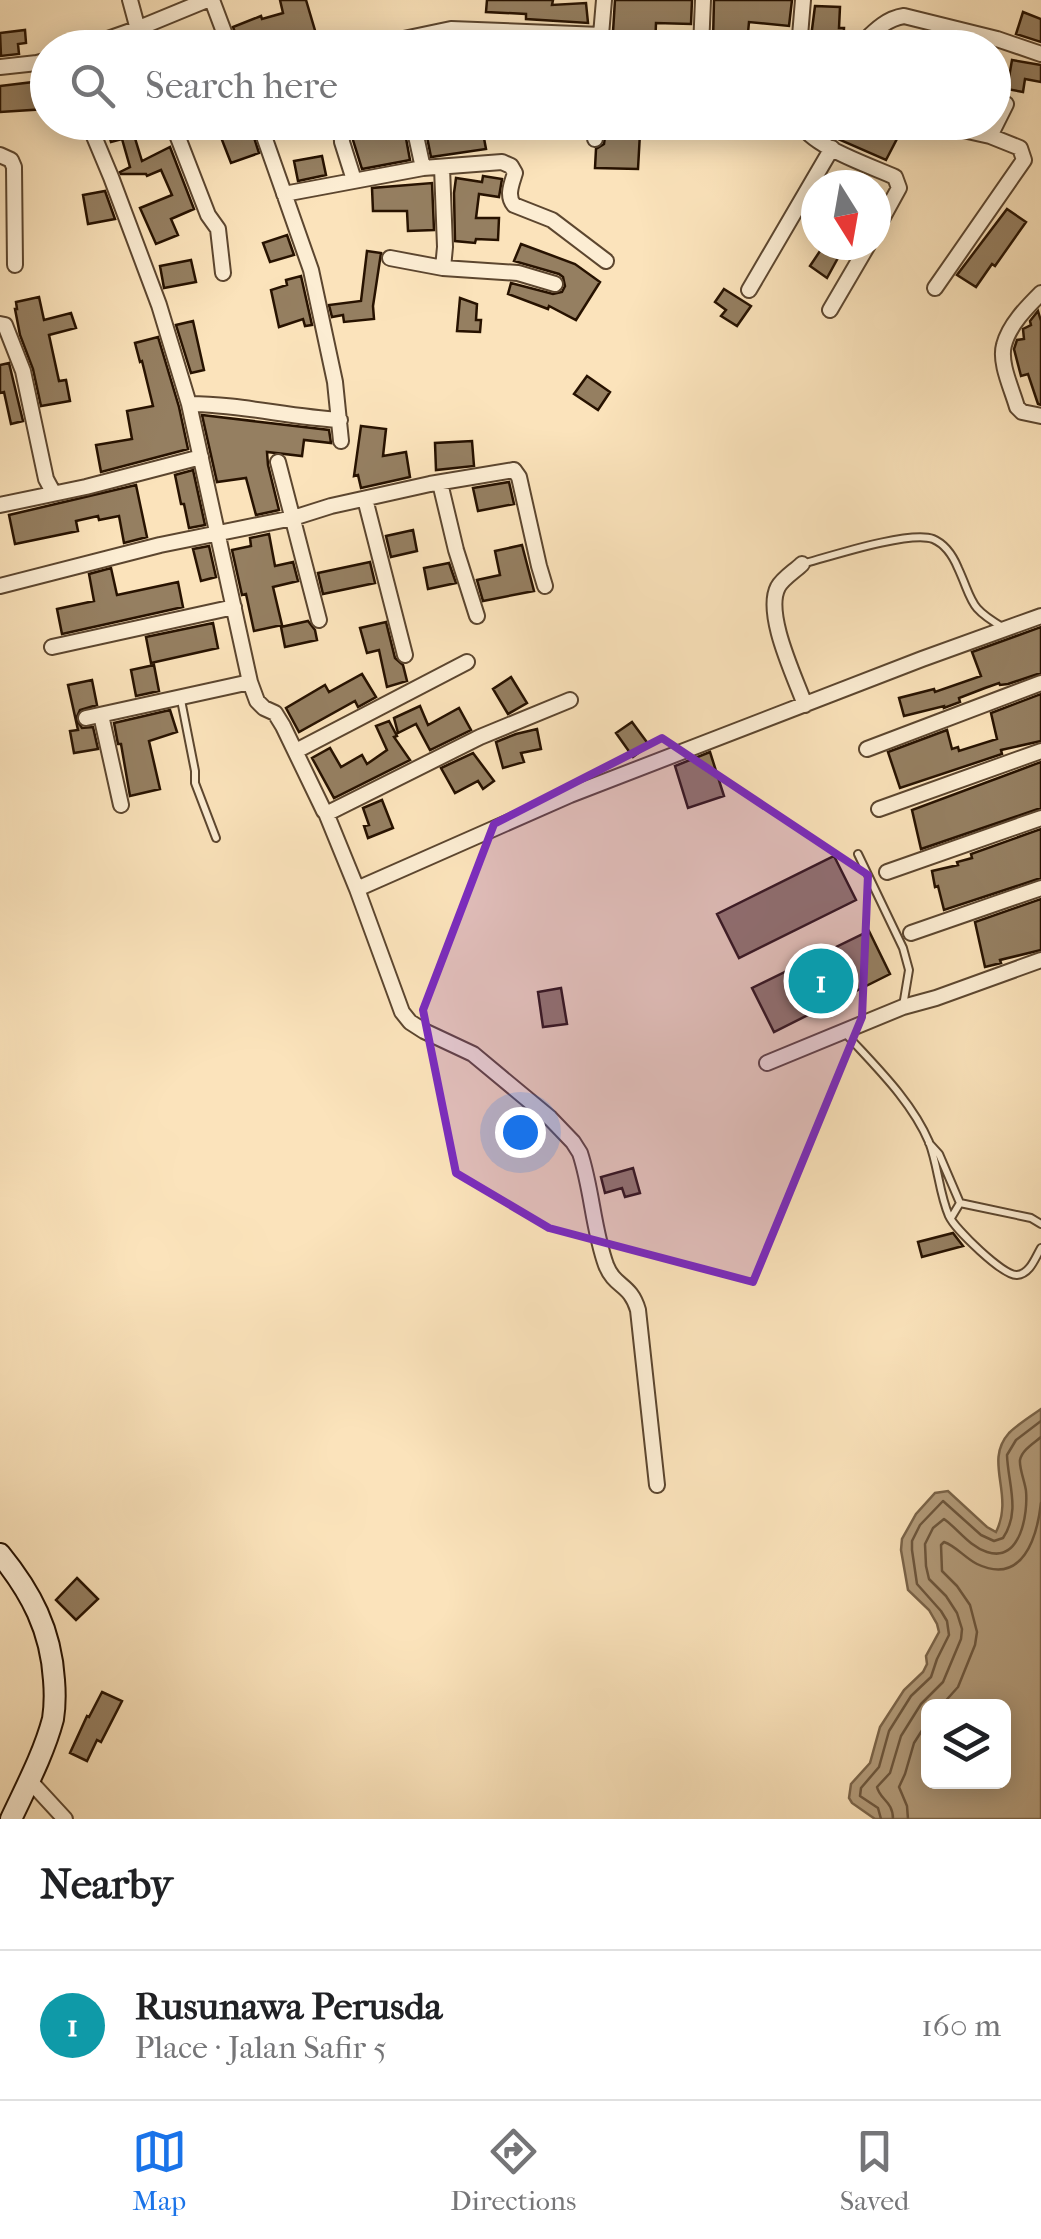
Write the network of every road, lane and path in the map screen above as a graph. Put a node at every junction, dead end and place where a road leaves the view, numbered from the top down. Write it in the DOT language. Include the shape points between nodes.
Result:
graph roads {
  1 [pos="130,0"];
  2 [pos="210,0"];
  3 [pos="604,0"];
  4 [pos="703,0"];
  5 [pos="804,0"];
  6 [pos="139,28"];
  7 [pos="133,30"];
  8 [pos="222,30"];
  9 [pos="602,30"];
  10 [pos="702,30"];
  11 [pos="801,30"];
  12 [pos="877,30"];
  13 [pos="958,30"];
  14 [pos="1011,45"];
  15 [pos="1041,54"];
  16 [pos="30,65"];
  17 [pos="0,67"];
  18 [pos="96,140"];
  19 [pos="179,140"];
  20 [pos="265,140"];
  21 [pos="342,140"];
  22 [pos="417,140"];
  23 [pos="818,140"];
  24 [pos="1000,140"];
  25 [pos="832,148"];
  26 [pos="0,156"];
  27 [pos="442,167"];
  28 [pos="423,168"];
  29 [pos="880,170"];
  30 [pos="891,175"];
  31 [pos="354,180"];
  32 [pos="284,194"];
  33 [pos="891,203"];
  34 [pos="390,258"];
  35 [pos="859,260"];
  36 [pos="606,261"];
  37 [pos="15,265"];
  38 [pos="444,268"];
  39 [pos="223,273"];
  40 [pos="556,284"];
  41 [pos="935,288"];
  42 [pos="749,290"];
  43 [pos="1041,293"];
  44 [pos="830,310"];
  45 [pos="0,324"];
  46 [pos="189,404"];
  47 [pos="1041,416"];
  48 [pos="340,420"];
  49 [pos="341,440"];
  50 [pos="201,457"];
  51 [pos="278,462"];
  52 [pos="440,482"];
  53 [pos="53,492"];
  54 [pos="365,500"];
  55 [pos="0,505"];
  56 [pos="293,518"];
  57 [pos="218,533"];
  58 [pos="802,564"];
  59 [pos="0,586"];
  60 [pos="546,586"];
  61 [pos="234,607"];
  62 [pos="477,616"];
  63 [pos="1041,616"];
  64 [pos="319,620"];
  65 [pos="1005,628"];
  66 [pos="52,647"];
  67 [pos="405,655"];
  68 [pos="468,662"];
  69 [pos="250,682"];
  70 [pos="1041,683"];
  71 [pos="181,698"];
  72 [pos="570,700"];
  73 [pos="805,705"];
  74 [pos="102,715"];
  75 [pos="86,718"];
  76 [pos="867,748"];
  77 [pos="296,750"];
  78 [pos="1041,751"];
  79 [pos="121,806"];
  80 [pos="879,809"];
  81 [pos="326,813"];
  82 [pos="1041,818"];
  83 [pos="216,838"];
  84 [pos="858,854"];
  85 [pos="887,872"];
  86 [pos="1041,888"];
  87 [pos="358,890"];
  88 [pos="911,933"];
  89 [pos="1041,960"];
  90 [pos="902,1007"];
  91 [pos="844,1032"];
  92 [pos="767,1063"];
  93 [pos="928,1142"];
  94 [pos="960,1204"];
  95 [pos="950,1219"];
  96 [pos="1041,1224"];
  97 [pos="1041,1248"];
  98 [pos="657,1485"];
  99 [pos="4,1565"];
  100 [pos="29,1780"];
  101 [pos="11,1819"];
  102 [pos="65,1819"];
  1 -- 6 [label="street"];
  2 -- 6 [label="street"];
  2 -- 8 [label="street"];
  3 -- 9 [label="street"];
  4 -- 10 [label="street"];
  5 -- 11 [label="street"];
  6 -- 7 [label="street"];
  12 -- 13 [label="street" via="904,16"];
  14 -- 15 [label="street"];
  16 -- 17 [label="street"];
  18 -- 46 [label="street" via="160,304"];
  19 -- 39 [label="street" via="218,228"];
  20 -- 32 [label="street"];
  21 -- 31 [label="street"];
  22 -- 28 [label="street"];
  23 -- 25 [label="street"];
  24 -- 41 [label="street" via="1020,148 1024,160"];
  25 -- 29 [label="street"];
  25 -- 42 [label="street"];
  26 -- 37 [label="street" via="11,160 16,179"];
  27 -- 28 [label="street"];
  27 -- 36 [label="street" via="511,166 514,205 552,220"];
  27 -- 38 [label="street"];
  28 -- 31 [label="street"];
  30 -- 33 [label="street" via="899,188"];
  31 -- 32 [label="street"];
  32 -- 48 [label="street" via="312,270"];
  34 -- 38 [label="street"];
  35 -- 44 [label="street"];
  38 -- 40 [label="street" via="501,271"];
  43 -- 47 [label="street" via="1013,327 1003,357 1017,407"];
  45 -- 53 [label="street" via="23,371"];
  46 -- 48 [label="street"];
  46 -- 50 [label="street"];
  48 -- 49 [label="street"];
  50 -- 53 [label="street"];
  50 -- 57 [label="street"];
  51 -- 56 [label="street"];
  52 -- 54 [label="street"];
  52 -- 60 [label="street" via="518,472"];
  52 -- 62 [label="street"];
  53 -- 55 [label="street"];
  54 -- 56 [label="street"];
  54 -- 67 [label="street"];
  56 -- 57 [label="street"];
  56 -- 64 [label="street"];
  57 -- 59 [label="street"];
  57 -- 61 [label="street"];
  58 -- 65 [label="lane" via="890,541 933,539 955,561 972,604"];
  58 -- 73 [label="street" via="779,585 774,604"];
  61 -- 66 [label="street"];
  61 -- 69 [label="street"];
  63 -- 65 [label="street"];
  65 -- 73 [label="street"];
  68 -- 77 [label="street"];
  69 -- 71 [label="street"];
  69 -- 77 [label="street"];
  70 -- 76 [label="street"];
  71 -- 74 [label="street"];
  71 -- 83 [label="lane" via="195,783"];
  72 -- 81 [label="street"];
  73 -- 87 [label="street" via="570,795"];
  74 -- 75 [label="street"];
  74 -- 79 [label="street"];
  77 -- 81 [label="street"];
  78 -- 80 [label="street"];
  81 -- 87 [label="street"];
  82 -- 85 [label="street"];
  84 -- 90 [label="lane" via="903,948 909,970"];
  86 -- 88 [label="street"];
  87 -- 98 [label="street" via="410,1022 473,1054 550,1118 580,1153 606,1262 638,1310"];
  89 -- 90 [label="street"];
  90 -- 91 [label="street"];
  91 -- 92 [label="street"];
  91 -- 93 [label="lane" via="899,1092"];
  93 -- 94 [label="lane" via="940,1154"];
  93 -- 95 [label="lane"];
  94 -- 95 [label="lane"];
  94 -- 96 [label="lane"];
  95 -- 97 [label="lane" via="1011,1275 1028,1270"];
  99 -- 100 [label="street" via="46,1631 52,1656 54,1714"];
  100 -- 101 [label="street"];
  100 -- 102 [label="street"];
}
